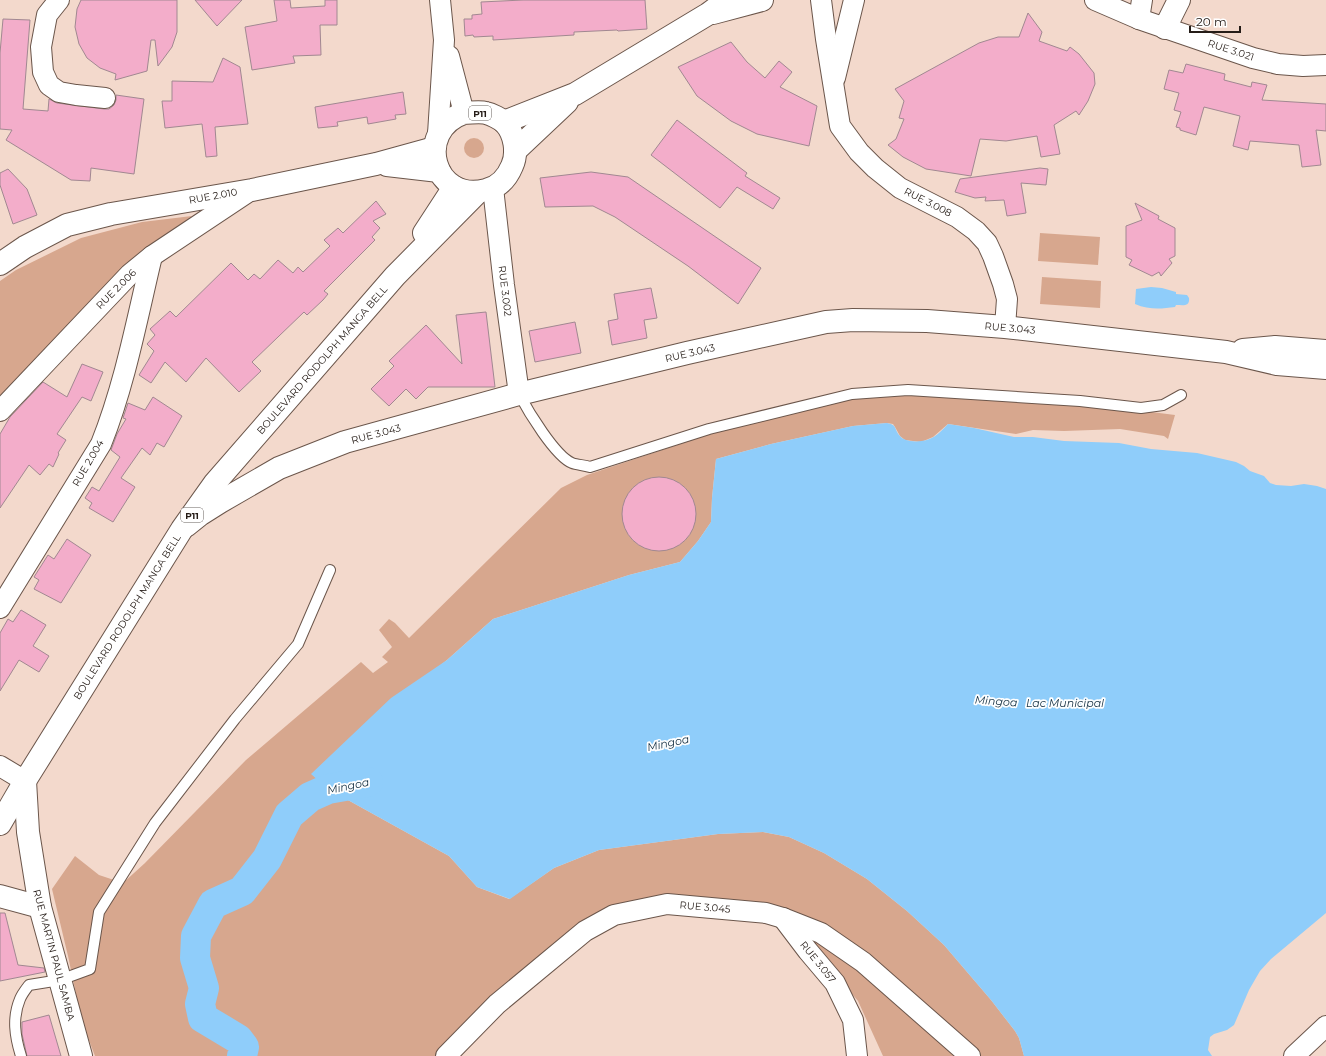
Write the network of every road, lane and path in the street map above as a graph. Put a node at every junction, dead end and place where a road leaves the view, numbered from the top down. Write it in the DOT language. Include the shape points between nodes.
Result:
graph roads {
  1 [pos="59,0"];
  2 [pos="440,0"];
  3 [pos="727,0"];
  4 [pos="762,0"];
  5 [pos="821,0"];
  6 [pos="854,0"];
  7 [pos="1095,0"];
  8 [pos="1179,0"];
  9 [pos="1140,10"];
  10 [pos="708,14"];
  11 [pos="1165,28"];
  12 [pos="444,40"];
  13 [pos="1326,65"];
  14 [pos="833,86"];
  15 [pos="575,94"];
  16 [pos="105,98"];
  17 [pos="464,113"];
  18 [pos="504,122"];
  19 [pos="436,141"];
  20 [pos="515,151"];
  21 [pos="376,164"];
  22 [pos="439,171"];
  23 [pos="454,187"];
  24 [pos="252,190"];
  25 [pos="485,190"];
  26 [pos="152,256"];
  27 [pos="0,264"];
  28 [pos="395,276"];
  29 [pos="1006,327"];
  30 [pos="1326,351"];
  31 [pos="1226,352"];
  32 [pos="1326,368"];
  33 [pos="519,394"];
  34 [pos="1181,395"];
  35 [pos="0,411"];
  36 [pos="182,529"];
  37 [pos="330,570"];
  38 [pos="0,608"];
  39 [pos="0,766"];
  40 [pos="25,781"];
  41 [pos="0,824"];
  42 [pos="0,896"];
  43 [pos="40,907"];
  44 [pos="783,918"];
  45 [pos="60,980"];
  46 [pos="1326,1026"];
  47 [pos="21,1056"];
  48 [pos="81,1056"];
  49 [pos="446,1056"];
  50 [pos="857,1056"];
  51 [pos="970,1056"];
  52 [pos="1294,1056"];
  1 -- 16 [label="street" via="48,15 41,47 43,72 49,85 59,92"];
  2 -- 12 [label="street"];
  3 -- 10 [label="main road, P11"];
  4 -- 10 [label="main road, P11"];
  5 -- 14 [label="street, RUE 3.008"];
  6 -- 14 [label="street"];
  7 -- 9 [label="street, RUE 3.021"];
  8 -- 11 [label="main road"];
  9 -- 11 [label="street, RUE 3.021"];
  10 -- 15 [label="main road, P11"];
  11 -- 13 [label="street, RUE 3.021" via="1278,64"];
  12 -- 17 [label="street"];
  12 -- 19 [label="street"];
  14 -- 29 [label="street, RUE 3.008" via="840,126 859,152 900,188 957,217 976,231 986,243 1003,284"];
  15 -- 18 [label="main road, P11"];
  15 -- 20 [label="main road, P11"];
  17 -- 18 [label="main road, P11" via="486,113"];
  17 -- 19 [label="main road, P11" via="449,120"];
  18 -- 20 [label="main road, P11" via="514,142"];
  19 -- 21 [label="main road, RUE 2.010"];
  19 -- 22 [label="main road" via="435,160"];
  20 -- 25 [label="main road, P11" via="510,173 502,182"];
  21 -- 22 [label="main road"];
  21 -- 24 [label="main road, RUE 2.010"];
  22 -- 23 [label="main road"];
  23 -- 25 [label="main road" via="469,192"];
  23 -- 28 [label="main road"];
  24 -- 26 [label="street, RUE 2.006"];
  24 -- 27 [label="main road, RUE 2.010" via="111,214 67,225 25,247"];
  25 -- 28 [label="main road, P11"];
  25 -- 33 [label="street, RUE 3.002" via="504,285"];
  26 -- 35 [label="street, RUE 2.006" via="130,274"];
  26 -- 38 [label="street, RUE 2.004" via="130,354 101,444"];
  28 -- 36 [label="main road, BOULEVARD RODOLPH MANGA BELL / P11" via="214,484"];
  29 -- 31 [label="main road, RUE 3.043"];
  29 -- 33 [label="main road, RUE 3.043" via="920,321 826,322"];
  30 -- 31 [label="main road, RUE 3.043" via="1275,347"];
  31 -- 32 [label="main road, RUE 3.043" via="1277,364"];
  33 -- 34 [label="lane" via="555,449 571,462 590,467 709,429 852,394 908,390 1080,401 1141,408 1163,406"];
  33 -- 36 [label="main road, RUE 3.043" via="345,442 286,466 220,502"];
  36 -- 40 [label="main road, BOULEVARD RODOLPH MANGA BELL / P11"];
  37 -- 45 [label="lane" via="298,644 235,719 155,823 99,912 90,969"];
  39 -- 40 [label="street"];
  40 -- 41 [label="main road, BOULEVARD RODOLPH MANGA BELL / P11"];
  40 -- 43 [label="main road, RUE MARTIN PAUL SAMBA" via="28,832"];
  42 -- 43 [label="main road"];
  43 -- 45 [label="main road, RUE MARTIN PAUL SAMBA"];
  44 -- 49 [label="street, RUE 3.045" via="766,913 667,904 614,915 585,930 548,960 497,1004"];
  44 -- 50 [label="street, RUE 3.057" via="835,983 853,1020"];
  44 -- 51 [label="street, RUE 3.045" via="821,933 863,962"];
  45 -- 47 [label="lane" via="29,985 20,998 15,1021 16,1039"];
  45 -- 48 [label="main road, RUE MARTIN PAUL SAMBA"];
  46 -- 52 [label="street"];
}
